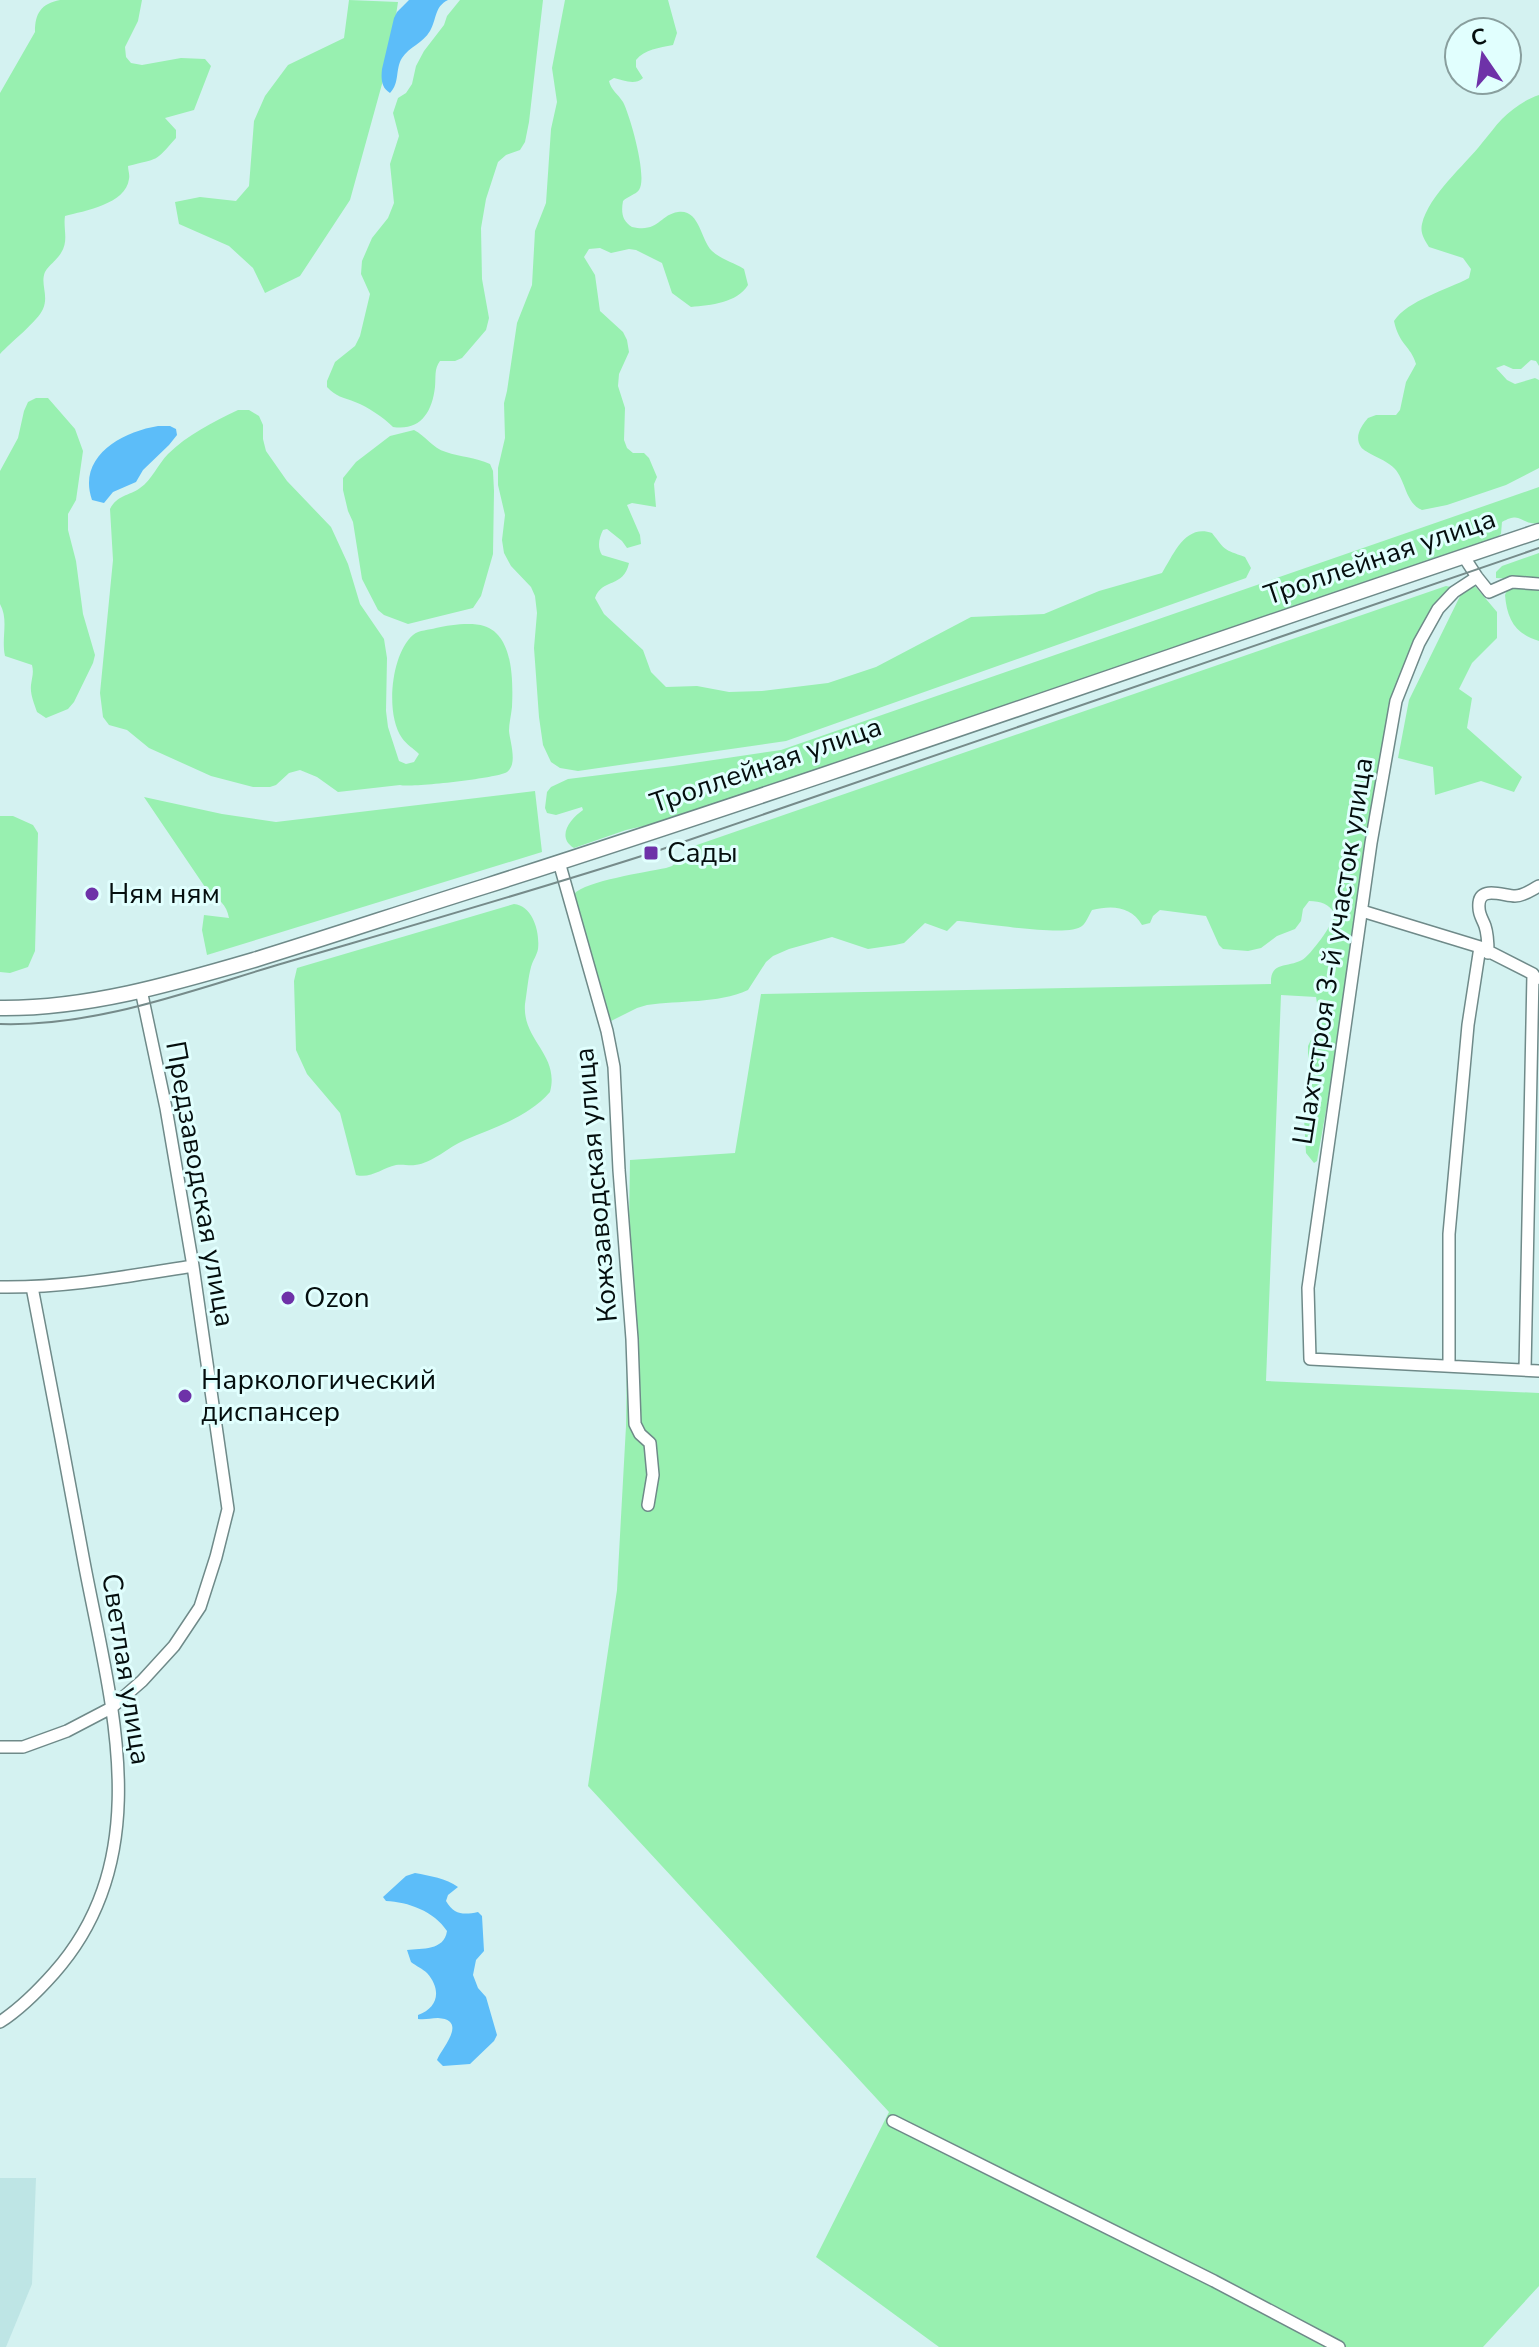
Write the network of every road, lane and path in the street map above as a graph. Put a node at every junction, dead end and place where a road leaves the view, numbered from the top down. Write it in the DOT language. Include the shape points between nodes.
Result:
graph roads {
  1 [pos="1539,531"];
  2 [pos="1464,557"];
  3 [pos="1477,577"];
  4 [pos="1539,584"];
  5 [pos="559,862"];
  6 [pos="1539,886"];
  7 [pos="1362,911"];
  8 [pos="1484,950"];
  9 [pos="1536,978"];
  10 [pos="141,990"];
  11 [pos="0,1008"];
  12 [pos="193,1266"];
  13 [pos="0,1287"];
  14 [pos="32,1287"];
  15 [pos="1449,1365"];
  16 [pos="1525,1370"];
  17 [pos="1539,1371"];
  18 [pos="648,1505"];
  19 [pos="111,1708"];
  20 [pos="0,1747"];
  21 [pos="0,2022"];
  22 [pos="893,2121"];
  23 [pos="1339,2347"];
  1 -- 2 [label="street, Троллейная улица"];
  2 -- 3 [label="street"];
  2 -- 5 [label="street, Троллейная улица"];
  3 -- 4 [label="street" via="1489,592 1512,582"];
  3 -- 7 [label="street, Шахтстроя 3-й участок улица" via="1438,609 1396,701"];
  5 -- 10 [label="street, Троллейная улица" via="279,952"];
  5 -- 18 [label="street, Кожзаводская улица" via="614,1067 635,1424 650,1443 653,1475"];
  6 -- 8 [label="street" via="1520,895 1496,892 1480,899 1487,933"];
  7 -- 8 [label="street"];
  7 -- 15 [label="street, Шахтстроя 3-й участок улица" via="1308,1288 1310,1359"];
  8 -- 9 [label="street"];
  8 -- 15 [label="street" via="1468,1025 1449,1234"];
  9 -- 16 [label="street"];
  10 -- 11 [label="street, Троллейная улица" via="62,1005"];
  10 -- 12 [label="street, Предзаводская улица"];
  12 -- 14 [label="street"];
  12 -- 19 [label="street, Предзаводская улица" via="228,1509 200,1607 174,1646"];
  13 -- 14 [label="street"];
  14 -- 19 [label="street, Светлая улица"];
  15 -- 16 [label="street"];
  16 -- 17 [label="street"];
  19 -- 20 [label="street, Предзаводская улица" via="23,1747"];
  19 -- 21 [label="street, Светлая улица" via="120,1785 106,1887 66,1960 39,1991"];
  22 -- 23 [label="street"];
}
